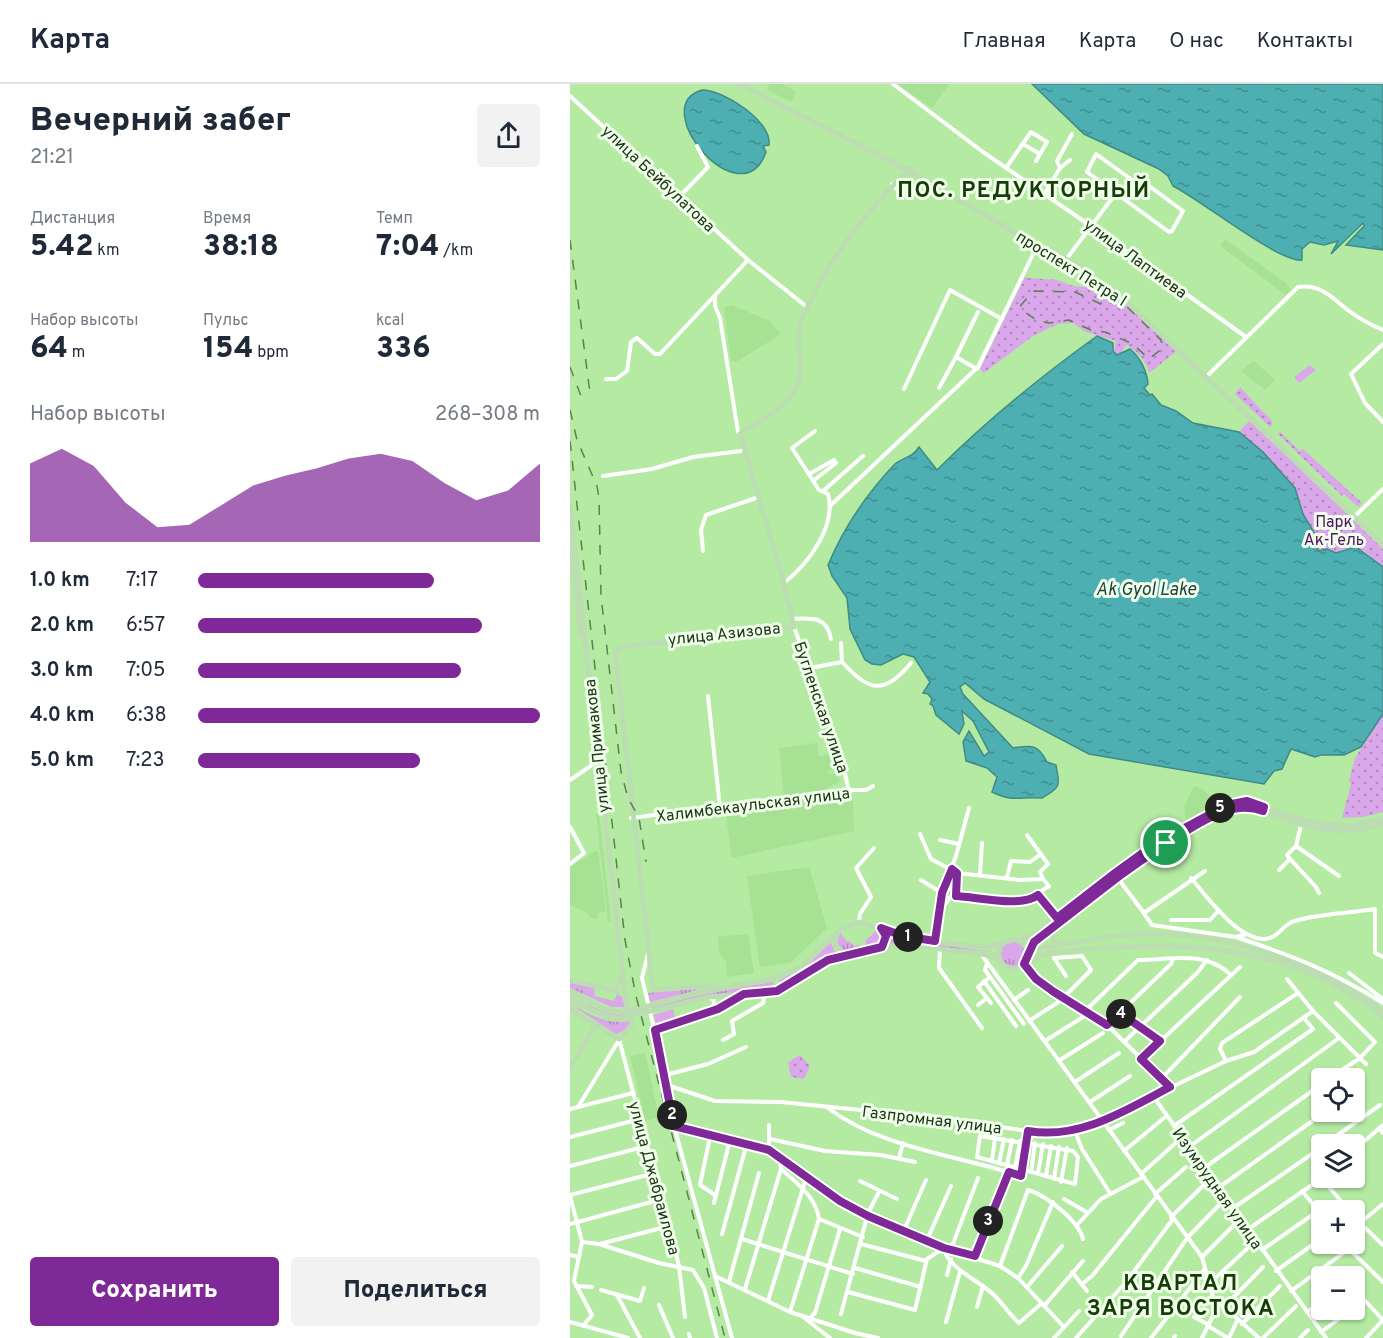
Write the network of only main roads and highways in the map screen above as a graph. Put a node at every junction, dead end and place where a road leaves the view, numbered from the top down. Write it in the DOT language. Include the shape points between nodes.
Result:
graph roads {
  1 [pos="739,84"];
  2 [pos="744,84"];
  3 [pos="908,168"];
  4 [pos="1065,260"];
  5 [pos="806,306"];
  6 [pos="570,505"];
  7 [pos="1356,515"];
  8 [pos="570,536"];
  9 [pos="1383,542"];
  10 [pos="793,622"];
  11 [pos="596,762"];
  12 [pos="1264,809"];
  13 [pos="1383,819"];
  14 [pos="1383,824"];
  15 [pos="1058,920"];
  16 [pos="881,928"];
  17 [pos="1052,928"];
  18 [pos="835,934"];
  19 [pos="1019,940"];
  20 [pos="1002,944"];
  21 [pos="1063,944"];
  22 [pos="882,947"];
  23 [pos="1029,947"];
  24 [pos="847,954"];
  25 [pos="1002,964"];
  26 [pos="1024,964"];
  27 [pos="772,979"];
  28 [pos="570,980"];
  29 [pos="620,988"];
  30 [pos="707,991"];
  31 [pos="570,992"];
  32 [pos="773,992"];
  33 [pos="570,1000"];
  34 [pos="570,1010"];
  35 [pos="1383,1011"];
  36 [pos="627,1014"];
  37 [pos="1383,1016"];
  38 [pos="596,1025"];
  39 [pos="570,1068"];
  1 -- 3 [label="main road, проспект Петра I"];
  2 -- 3 [label="main road, проспект Петра I"];
  3 -- 4 [label="main road, проспект Петра I"];
  3 -- 4 [label="main road, проспект Петра I"];
  3 -- 5 [label="main road, улица Азизова" via="849,234"];
  4 -- 7 [label="main road, проспект Петра I" via="1122,297"];
  4 -- 7 [label="main road, проспект Петра I" via="1126,297"];
  5 -- 10 [label="main road, улица Азизова" via="797,335 801,376 788,401 739,436"];
  5 -- 10 [label="main road, улица Азизова" via="795,333 800,373 788,400 738,432 737,438"];
  6 -- 11 [label="main road, улица Примакова"];
  7 -- 9 [label="main road, проспект Петра I"];
  8 -- 11 [label="main road, улица Примакова"];
  10 -- 30 [label="main road, улица Азизова" via="786,626 618,645 613,650 653,989"];
  11 -- 29 [label="main road, улица Примакова"];
  12 -- 13 [label="main road" via="1330,825 1352,826"];
  12 -- 14 [label="main road" via="1301,825 1344,830"];
  12 -- 15 [label="main road" via="1229,809 1116,875"];
  15 -- 17 [label="main road"];
  15 -- 19 [label="main road"];
  16 -- 18 [label="main road" via="860,922"];
  16 -- 20 [label="main road" via="903,936 980,947"];
  16 -- 22 [label="main road" via="886,936"];
  17 -- 21 [label="main road" via="1053,940"];
  17 -- 23 [label="main road"];
  18 -- 24 [label="main road" via="837,949"];
  18 -- 27 [label="main road" via="803,966"];
  19 -- 20 [label="main road"];
  19 -- 23 [label="main road"];
  20 -- 25 [label="main road" via="998,954"];
  21 -- 23 [label="main road"];
  21 -- 35 [label="main road" via="1155,933 1222,943 1313,970"];
  22 -- 24 [label="main road"];
  22 -- 25 [label="main road" via="903,945 981,954 993,956"];
  23 -- 26 [label="main road"];
  24 -- 32 [label="main road" via="823,962"];
  25 -- 26 [label="main road" via="1013,969"];
  26 -- 37 [label="main road" via="1046,954 1106,948 1154,945 1227,949 1274,960 1321,978"];
  27 -- 30 [label="main road"];
  27 -- 32 [label="main road" via="778,984"];
  28 -- 29 [label="main road"];
  29 -- 38 [label="main road" via="632,1025 619,1040"];
  30 -- 32 [label="main road"];
  30 -- 36 [label="main road"];
  31 -- 36 [label="main road" via="609,1011"];
  33 -- 36 [label="main road" via="609,1018"];
  34 -- 38 [label="main road"];
  38 -- 39 [label="main road"];
}
